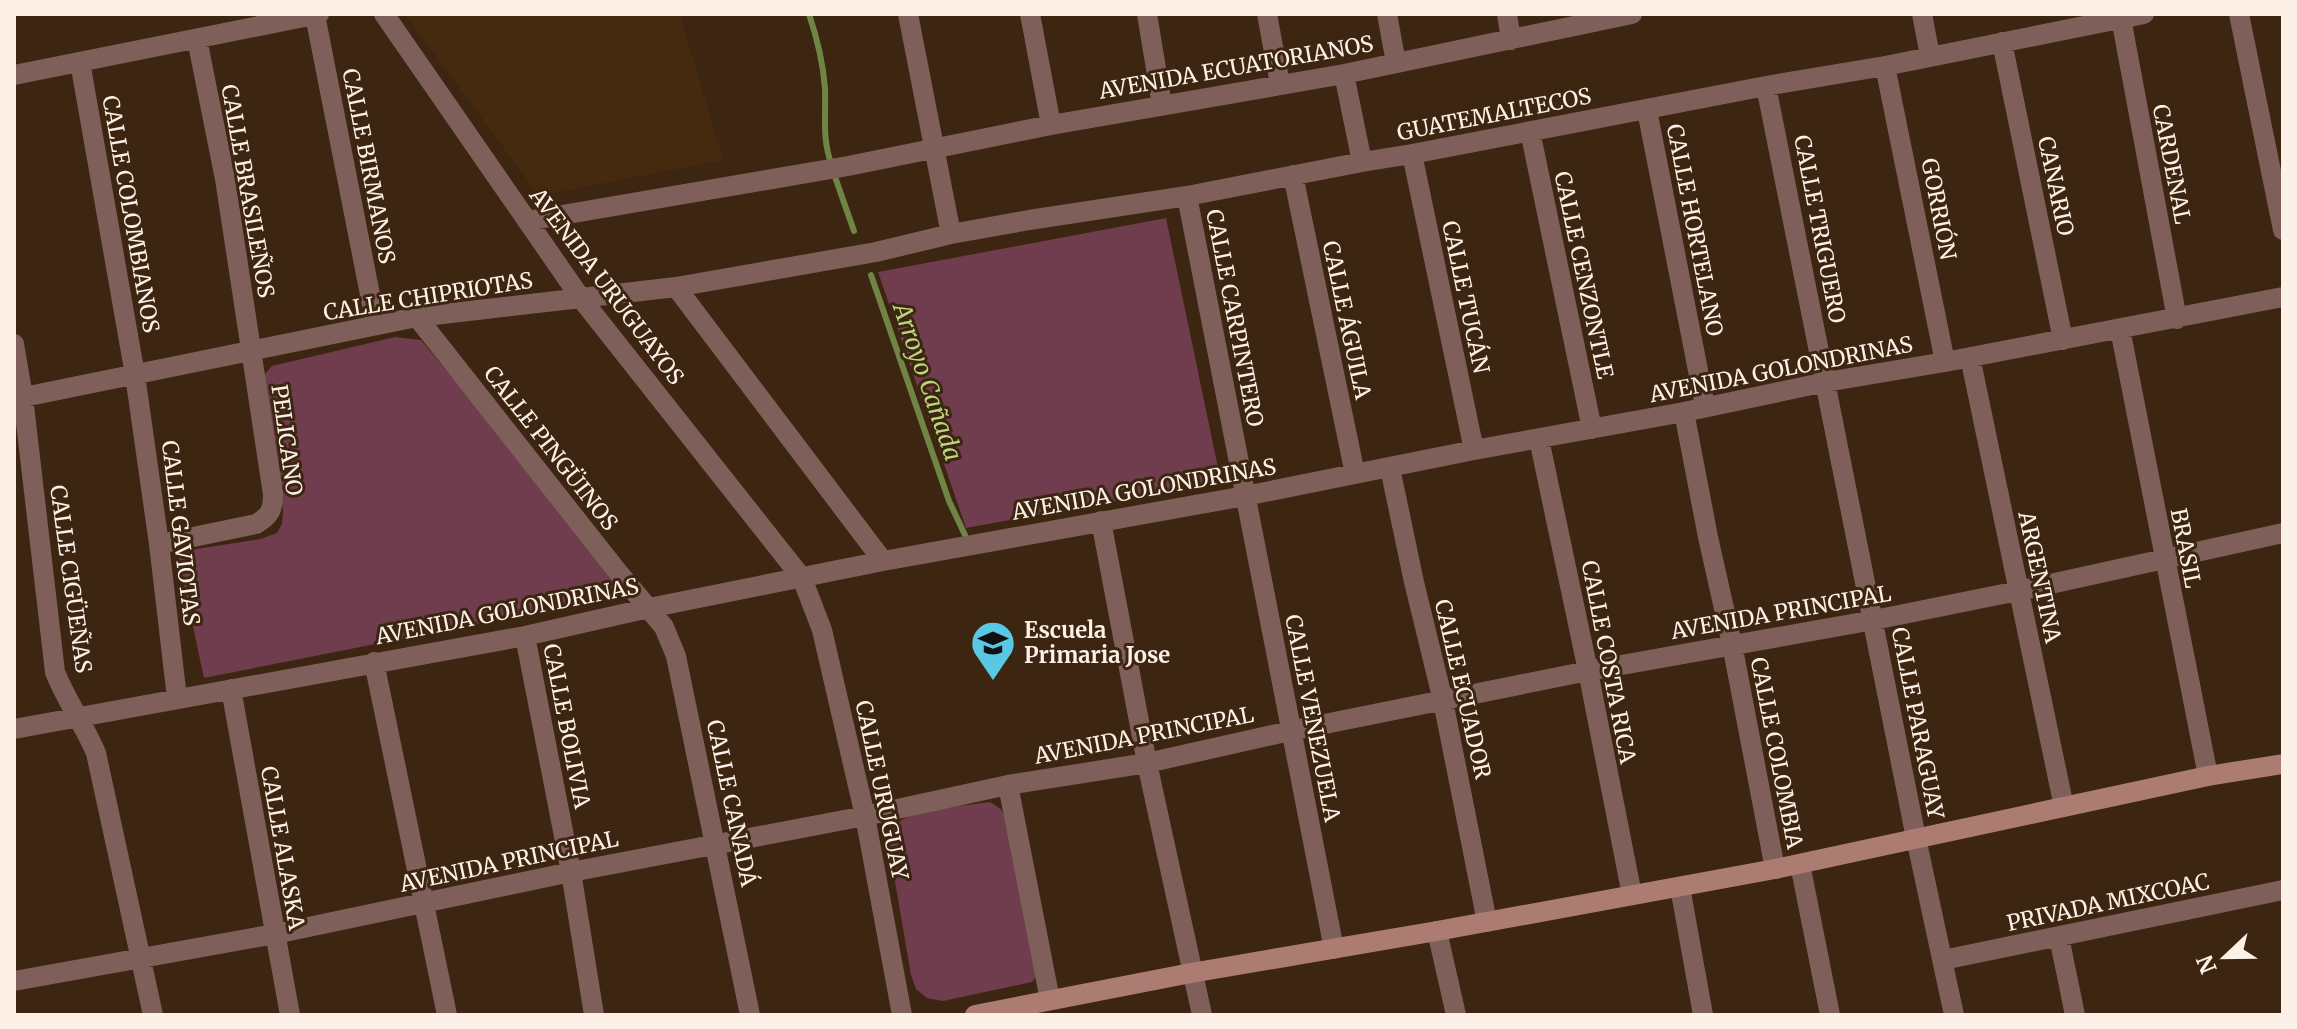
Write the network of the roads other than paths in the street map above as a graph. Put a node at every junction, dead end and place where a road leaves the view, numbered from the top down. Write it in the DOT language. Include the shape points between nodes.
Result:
graph roads {
  1 [pos="384,14"];
  2 [pos="908,14"];
  3 [pos="1030,14"];
  4 [pos="1147,14"];
  5 [pos="1267,14"];
  6 [pos="1387,14"];
  7 [pos="1507,14"];
  8 [pos="1631,14"];
  9 [pos="1922,14"];
  10 [pos="2144,14"];
  11 [pos="2239,14"];
  12 [pos="317,15"];
  13 [pos="2121,18"];
  14 [pos="197,39"];
  15 [pos="1511,40"];
  16 [pos="2002,42"];
  17 [pos="1930,56"];
  18 [pos="80,62"];
  19 [pos="1396,63"];
  20 [pos="1885,66"];
  21 [pos="1344,74"];
  22 [pos="14,75"];
  23 [pos="1280,84"];
  24 [pos="1766,86"];
  25 [pos="1162,105"];
  26 [pos="1647,110"];
  27 [pos="1051,125"];
  28 [pos="1530,131"];
  29 [pos="935,150"];
  30 [pos="1412,154"];
  31 [pos="1362,162"];
  32 [pos="1293,175"];
  33 [pos="1187,196"];
  34 [pos="527,221"];
  35 [pos="2283,230"];
  36 [pos="951,234"];
  37 [pos="852,256"];
  38 [pos="676,287"];
  39 [pos="580,297"];
  40 [pos="2283,297"];
  41 [pos="417,317"];
  42 [pos="2177,319"];
  43 [pos="376,325"];
  44 [pos="2120,329"];
  45 [pos="2063,340"];
  46 [pos="14,344"];
  47 [pos="250,351"];
  48 [pos="1970,357"];
  49 [pos="1945,362"];
  50 [pos="135,375"];
  51 [pos="1826,382"];
  52 [pos="19,398"];
  53 [pos="1705,406"];
  54 [pos="1684,412"];
  55 [pos="1592,429"];
  56 [pos="1539,439"];
  57 [pos="1474,450"];
  58 [pos="1390,468"];
  59 [pos="1355,474"];
  60 [pos="1245,496"];
  61 [pos="1101,521"];
  62 [pos="2283,533"];
  63 [pos="159,544"];
  64 [pos="2164,558"];
  65 [pos="883,561"];
  66 [pos="802,578"];
  67 [pos="2018,591"];
  68 [pos="649,608"];
  69 [pos="1874,620"];
  70 [pos="525,636"];
  71 [pos="1732,644"];
  72 [pos="374,662"];
  73 [pos="1588,671"];
  74 [pos="231,689"];
  75 [pos="177,698"];
  76 [pos="1443,701"];
  77 [pos="76,716"];
  78 [pos="14,729"];
  79 [pos="1290,731"];
  80 [pos="1147,763"];
  81 [pos="2283,764"];
  82 [pos="2208,776"];
  83 [pos="1008,785"];
  84 [pos="2064,807"];
  85 [pos="865,816"];
  86 [pos="1916,838"];
  87 [pos="716,845"];
  88 [pos="1800,864"];
  89 [pos="1775,869"];
  90 [pos="571,872"];
  91 [pos="1680,887"];
  92 [pos="2283,890"];
  93 [pos="1632,895"];
  94 [pos="424,903"];
  95 [pos="1487,922"];
  96 [pos="1437,931"];
  97 [pos="275,934"];
  98 [pos="2059,937"];
  99 [pos="1334,949"];
  100 [pos="142,959"];
  101 [pos="1943,960"];
  102 [pos="1191,973"];
  103 [pos="14,981"];
  104 [pos="1050,1000"];
  105 [pos="153,1015"];
  106 [pos="290,1015"];
  107 [pos="447,1015"];
  108 [pos="594,1015"];
  109 [pos="750,1015"];
  110 [pos="902,1015"];
  111 [pos="975,1015"];
  112 [pos="1202,1015"];
  113 [pos="1456,1015"];
  114 [pos="1703,1015"];
  115 [pos="1830,1015"];
  116 [pos="1954,1015"];
  117 [pos="2075,1015"];
  1 -- 34 [label="street, AVENIDA URUGUAYOS"];
  2 -- 29 [label="street"];
  3 -- 27 [label="street"];
  4 -- 25 [label="street"];
  5 -- 23 [label="street"];
  6 -- 19 [label="street"];
  7 -- 15 [label="street"];
  8 -- 15 [label="street, AVENIDA ECUATORIANOS"];
  9 -- 17 [label="street"];
  10 -- 13 [label="street, GUATEMALTECOS"];
  11 -- 35 [label="street"];
  12 -- 14 [label="street"];
  12 -- 43 [label="street, CALLE BIRMANOS"];
  13 -- 16 [label="street, GUATEMALTECOS"];
  13 -- 42 [label="street, CARDENAL"];
  14 -- 18 [label="street"];
  14 -- 47 [label="street, CALLE BRASILEÑOS" via="225,179"];
  15 -- 19 [label="street, AVENIDA ECUATORIANOS"];
  16 -- 17 [label="street, GUATEMALTECOS"];
  16 -- 45 [label="street, CANARIO"];
  17 -- 20 [label="street, GUATEMALTECOS"];
  18 -- 22 [label="street"];
  18 -- 50 [label="street, CALLE COLOMBIANOS"];
  19 -- 21 [label="street, AVENIDA ECUATORIANOS"];
  20 -- 24 [label="street, GUATEMALTECOS"];
  20 -- 49 [label="street, GORRIÓN"];
  21 -- 23 [label="street, AVENIDA ECUATORIANOS"];
  21 -- 31 [label="street"];
  23 -- 25 [label="street, AVENIDA ECUATORIANOS"];
  24 -- 26 [label="street, GUATEMALTECOS"];
  24 -- 51 [label="street, CALLE TRIGUERO"];
  25 -- 27 [label="street, AVENIDA ECUATORIANOS"];
  26 -- 28 [label="street, GUATEMALTECOS"];
  26 -- 53 [label="street, CALLE HORTELANO"];
  27 -- 29 [label="street, AVENIDA ECUATORIANOS"];
  28 -- 30 [label="street, GUATEMALTECOS"];
  28 -- 55 [label="street, CALLE CENZONTLE"];
  29 -- 34 [label="street, AVENIDA ECUATORIANOS"];
  29 -- 36 [label="street"];
  30 -- 31 [label="street, GUATEMALTECOS"];
  30 -- 57 [label="street, CALLE TUCÁN"];
  31 -- 32 [label="street, GUATEMALTECOS"];
  32 -- 33 [label="street, GUATEMALTECOS"];
  32 -- 59 [label="street, CALLE ÁGUILA"];
  33 -- 36 [label="street, GUATEMALTECOS"];
  33 -- 60 [label="street, CALLE CARPINTERO"];
  34 -- 39 [label="street, AVENIDA URUGUAYOS"];
  36 -- 37 [label="street, GUATEMALTECOS"];
  37 -- 38 [label="street, CALLE CHIPRIOTAS"];
  38 -- 39 [label="street, CALLE CHIPRIOTAS"];
  38 -- 65 [label="street"];
  39 -- 41 [label="street, CALLE CHIPRIOTAS"];
  39 -- 66 [label="street, AVENIDA URUGUAYOS"];
  40 -- 42 [label="street, AVENIDA GOLONDRINAS"];
  41 -- 43 [label="street, CALLE CHIPRIOTAS"];
  41 -- 68 [label="street, CALLE PINGÜINOS"];
  42 -- 44 [label="street, AVENIDA GOLONDRINAS"];
  43 -- 47 [label="street, CALLE CHIPRIOTAS"];
  44 -- 45 [label="street, AVENIDA GOLONDRINAS"];
  44 -- 64 [label="street, BRASIL"];
  45 -- 48 [label="street, AVENIDA GOLONDRINAS"];
  46 -- 52 [label="street, CALLE CIGÜEÑAS"];
  47 -- 50 [label="street, CALLE CHIPRIOTAS"];
  47 -- 63 [label="street, PELICANO" via="273,508 256,524"];
  48 -- 49 [label="street, AVENIDA GOLONDRINAS"];
  48 -- 67 [label="street, ARGENTINA"];
  49 -- 51 [label="street, AVENIDA GOLONDRINAS"];
  50 -- 52 [label="street, CALLE CHIPRIOTAS"];
  50 -- 63 [label="street, CALLE GAVIOTAS"];
  51 -- 53 [label="street, AVENIDA GOLONDRINAS"];
  51 -- 69 [label="street, CALLE PARAGUAY"];
  52 -- 77 [label="street, CALLE CIGÜEÑAS" via="55,672"];
  53 -- 54 [label="street, AVENIDA GOLONDRINAS"];
  54 -- 55 [label="street, AVENIDA GOLONDRINAS"];
  54 -- 71 [label="street, CALLE COLOMBIA"];
  55 -- 56 [label="street, AVENIDA GOLONDRINAS"];
  56 -- 57 [label="street, AVENIDA GOLONDRINAS"];
  56 -- 73 [label="street, CALLE COSTA RICA"];
  57 -- 58 [label="street, AVENIDA GOLONDRINAS"];
  58 -- 59 [label="street, AVENIDA GOLONDRINAS"];
  58 -- 76 [label="street, CALLE ECUADOR"];
  59 -- 60 [label="street, AVENIDA GOLONDRINAS"];
  60 -- 61 [label="street, AVENIDA GOLONDRINAS"];
  60 -- 79 [label="street, CALLE VENEZUELA"];
  61 -- 65 [label="street, AVENIDA GOLONDRINAS"];
  61 -- 80 [label="street"];
  62 -- 64 [label="street, AVENIDA PRINCIPAL"];
  63 -- 75 [label="street, CALLE GAVIOTAS"];
  64 -- 67 [label="street, AVENIDA PRINCIPAL"];
  64 -- 82 [label="street, BRASIL"];
  65 -- 66 [label="street, AVENIDA GOLONDRINAS"];
  66 -- 68 [label="street, AVENIDA GOLONDRINAS"];
  66 -- 85 [label="street, CALLE URUGUAY" via="822,630"];
  67 -- 69 [label="street, AVENIDA PRINCIPAL"];
  67 -- 84 [label="street, ARGENTINA"];
  68 -- 70 [label="street, AVENIDA GOLONDRINAS"];
  68 -- 87 [label="street, CALLE CANADÁ" via="676,656"];
  69 -- 71 [label="street, AVENIDA PRINCIPAL"];
  69 -- 86 [label="street, CALLE PARAGUAY"];
  70 -- 72 [label="street, AVENIDA GOLONDRINAS"];
  70 -- 90 [label="street, CALLE BOLIVIA"];
  71 -- 73 [label="street, AVENIDA PRINCIPAL"];
  71 -- 89 [label="street, CALLE COLOMBIA"];
  72 -- 74 [label="street, AVENIDA GOLONDRINAS"];
  72 -- 94 [label="street"];
  73 -- 76 [label="street, AVENIDA PRINCIPAL"];
  73 -- 93 [label="street, CALLE COSTA RICA"];
  74 -- 75 [label="street, AVENIDA GOLONDRINAS"];
  74 -- 97 [label="street, CALLE ALASKA"];
  75 -- 77 [label="street, AVENIDA GOLONDRINAS"];
  76 -- 79 [label="street, AVENIDA PRINCIPAL"];
  76 -- 95 [label="street, CALLE ECUADOR"];
  77 -- 78 [label="street, AVENIDA GOLONDRINAS"];
  77 -- 100 [label="street, CALLE CIGÜEÑAS" via="96,753"];
  79 -- 80 [label="street, AVENIDA PRINCIPAL"];
  79 -- 99 [label="street, CALLE VENEZUELA"];
  80 -- 83 [label="street, AVENIDA PRINCIPAL"];
  80 -- 102 [label="street"];
  81 -- 82 [label="main road"];
  82 -- 84 [label="main road"];
  83 -- 85 [label="street, AVENIDA PRINCIPAL"];
  83 -- 104 [label="street"];
  84 -- 86 [label="main road"];
  85 -- 87 [label="street, AVENIDA PRINCIPAL"];
  85 -- 110 [label="street, CALLE URUGUAY"];
  86 -- 88 [label="main road"];
  86 -- 101 [label="street, CALLE PARAGUAY"];
  87 -- 90 [label="street, AVENIDA PRINCIPAL"];
  87 -- 109 [label="street, CALLE CANADÁ"];
  88 -- 89 [label="main road"];
  88 -- 115 [label="street"];
  89 -- 91 [label="main road"];
  90 -- 94 [label="street, AVENIDA PRINCIPAL"];
  90 -- 108 [label="street, CALLE BOLIVIA"];
  91 -- 93 [label="main road"];
  91 -- 114 [label="street"];
  92 -- 98 [label="street, PRIVADA MIXCOAC"];
  93 -- 95 [label="main road"];
  94 -- 97 [label="street, AVENIDA PRINCIPAL"];
  94 -- 107 [label="street"];
  95 -- 96 [label="main road"];
  96 -- 99 [label="main road"];
  96 -- 113 [label="street"];
  97 -- 100 [label="street, AVENIDA PRINCIPAL"];
  97 -- 106 [label="street, CALLE ALASKA"];
  98 -- 101 [label="street, PRIVADA MIXCOAC"];
  98 -- 117 [label="street"];
  99 -- 102 [label="main road"];
  100 -- 103 [label="street, AVENIDA PRINCIPAL"];
  100 -- 105 [label="street, CALLE CIGÜEÑAS"];
  101 -- 116 [label="street, CALLE PARAGUAY"];
  102 -- 104 [label="main road"];
  102 -- 112 [label="street"];
  104 -- 111 [label="main road"];
}
